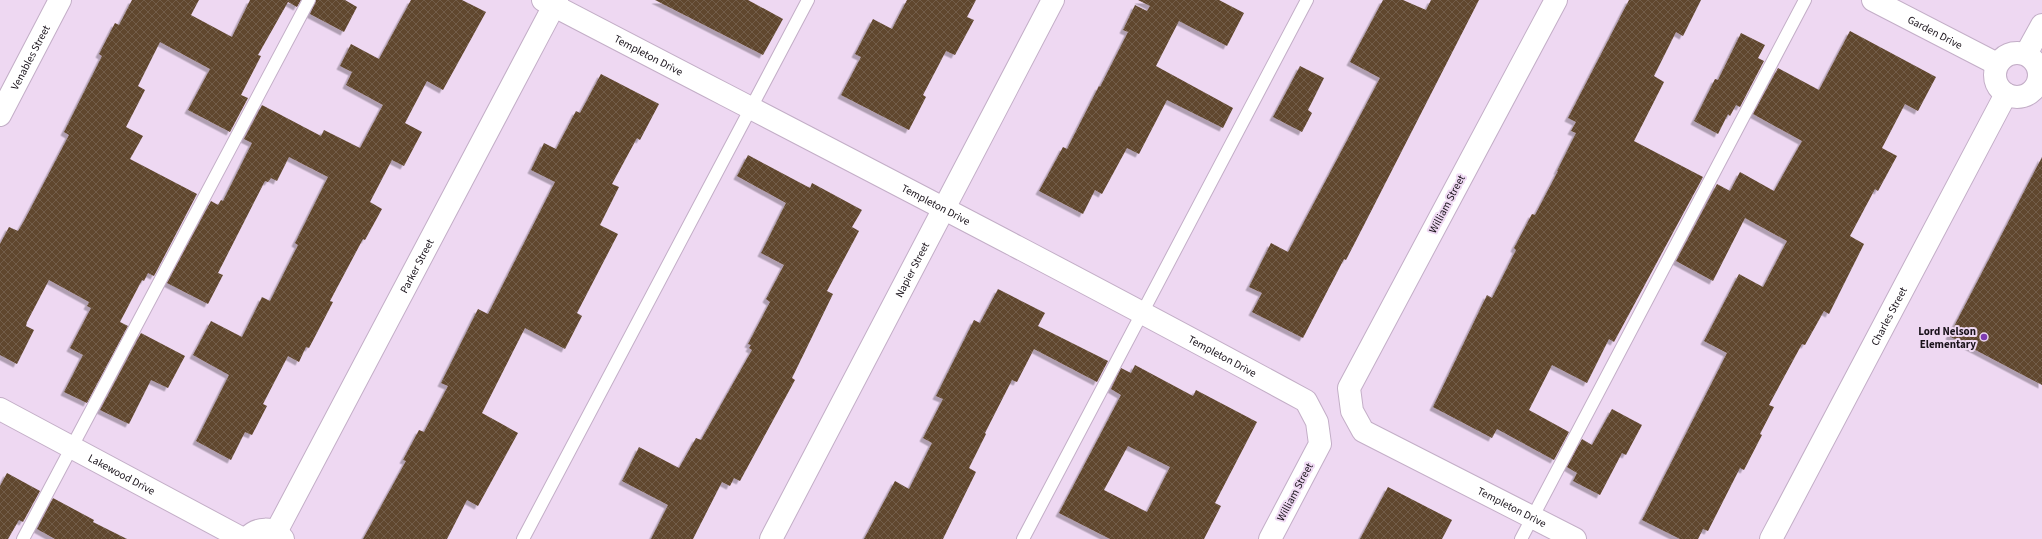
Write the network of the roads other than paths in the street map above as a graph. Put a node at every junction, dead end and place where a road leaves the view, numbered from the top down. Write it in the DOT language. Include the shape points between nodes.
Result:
graph roads {
  1 [pos="60,0"];
  2 [pos="309,0"];
  3 [pos="808,0"];
  4 [pos="1053,0"];
  5 [pos="1307,0"];
  6 [pos="1556,0"];
  7 [pos="1805,0"];
  8 [pos="1872,0"];
  9 [pos="551,2"];
  10 [pos="2042,25"];
  11 [pos="2026,54"];
  12 [pos="1997,64"];
  13 [pos="2039,86"];
  14 [pos="2006,94"];
  15 [pos="751,110"];
  16 [pos="0,115"];
  17 [pos="944,208"];
  18 [pos="1142,311"];
  19 [pos="0,409"];
  20 [pos="1352,411"];
  21 [pos="1317,422"];
  22 [pos="72,447"];
  23 [pos="1532,518"];
  24 [pos="279,536"];
  25 [pos="23,539"];
  26 [pos="243,539"];
  27 [pos="246,539"];
  28 [pos="523,539"];
  29 [pos="771,539"];
  30 [pos="1023,539"];
  31 [pos="1270,539"];
  32 [pos="1521,539"];
  33 [pos="1575,539"];
  34 [pos="1771,539"];
  1 -- 16 [label="street, Venables Street"];
  2 -- 22 [label="lane"];
  3 -- 15 [label="lane"];
  4 -- 17 [label="street, Napier Street"];
  5 -- 18 [label="lane"];
  6 -- 20 [label="street, William Street" via="1350,388"];
  7 -- 23 [label="lane"];
  8 -- 12 [label="street, Garden Drive"];
  9 -- 15 [label="street, Templeton Drive"];
  9 -- 24 [label="street, Parker Street"];
  10 -- 11 [label="street"];
  11 -- 12 [label="street" via="2010,54"];
  11 -- 13 [label="street" via="2038,68"];
  12 -- 14 [label="street" via="1995,81"];
  13 -- 14 [label="street" via="2023,96 2014,97"];
  14 -- 34 [label="street, Charles Street"];
  15 -- 17 [label="street, Templeton Drive"];
  15 -- 28 [label="lane"];
  17 -- 18 [label="street, Templeton Drive"];
  17 -- 29 [label="street, Napier Street"];
  18 -- 21 [label="street, Templeton Drive" via="1306,401"];
  18 -- 30 [label="lane"];
  19 -- 22 [label="street, Lakewood Drive"];
  20 -- 23 [label="street, Templeton Drive" via="1363,431"];
  21 -- 31 [label="street, William Street" via="1320,444"];
  22 -- 25 [label="lane"];
  22 -- 26 [label="street, Lakewood Drive"];
  23 -- 32 [label="lane"];
  23 -- 33 [label="street, Templeton Drive"];
  24 -- 27 [label="street" via="267,529 259,530"];
}
